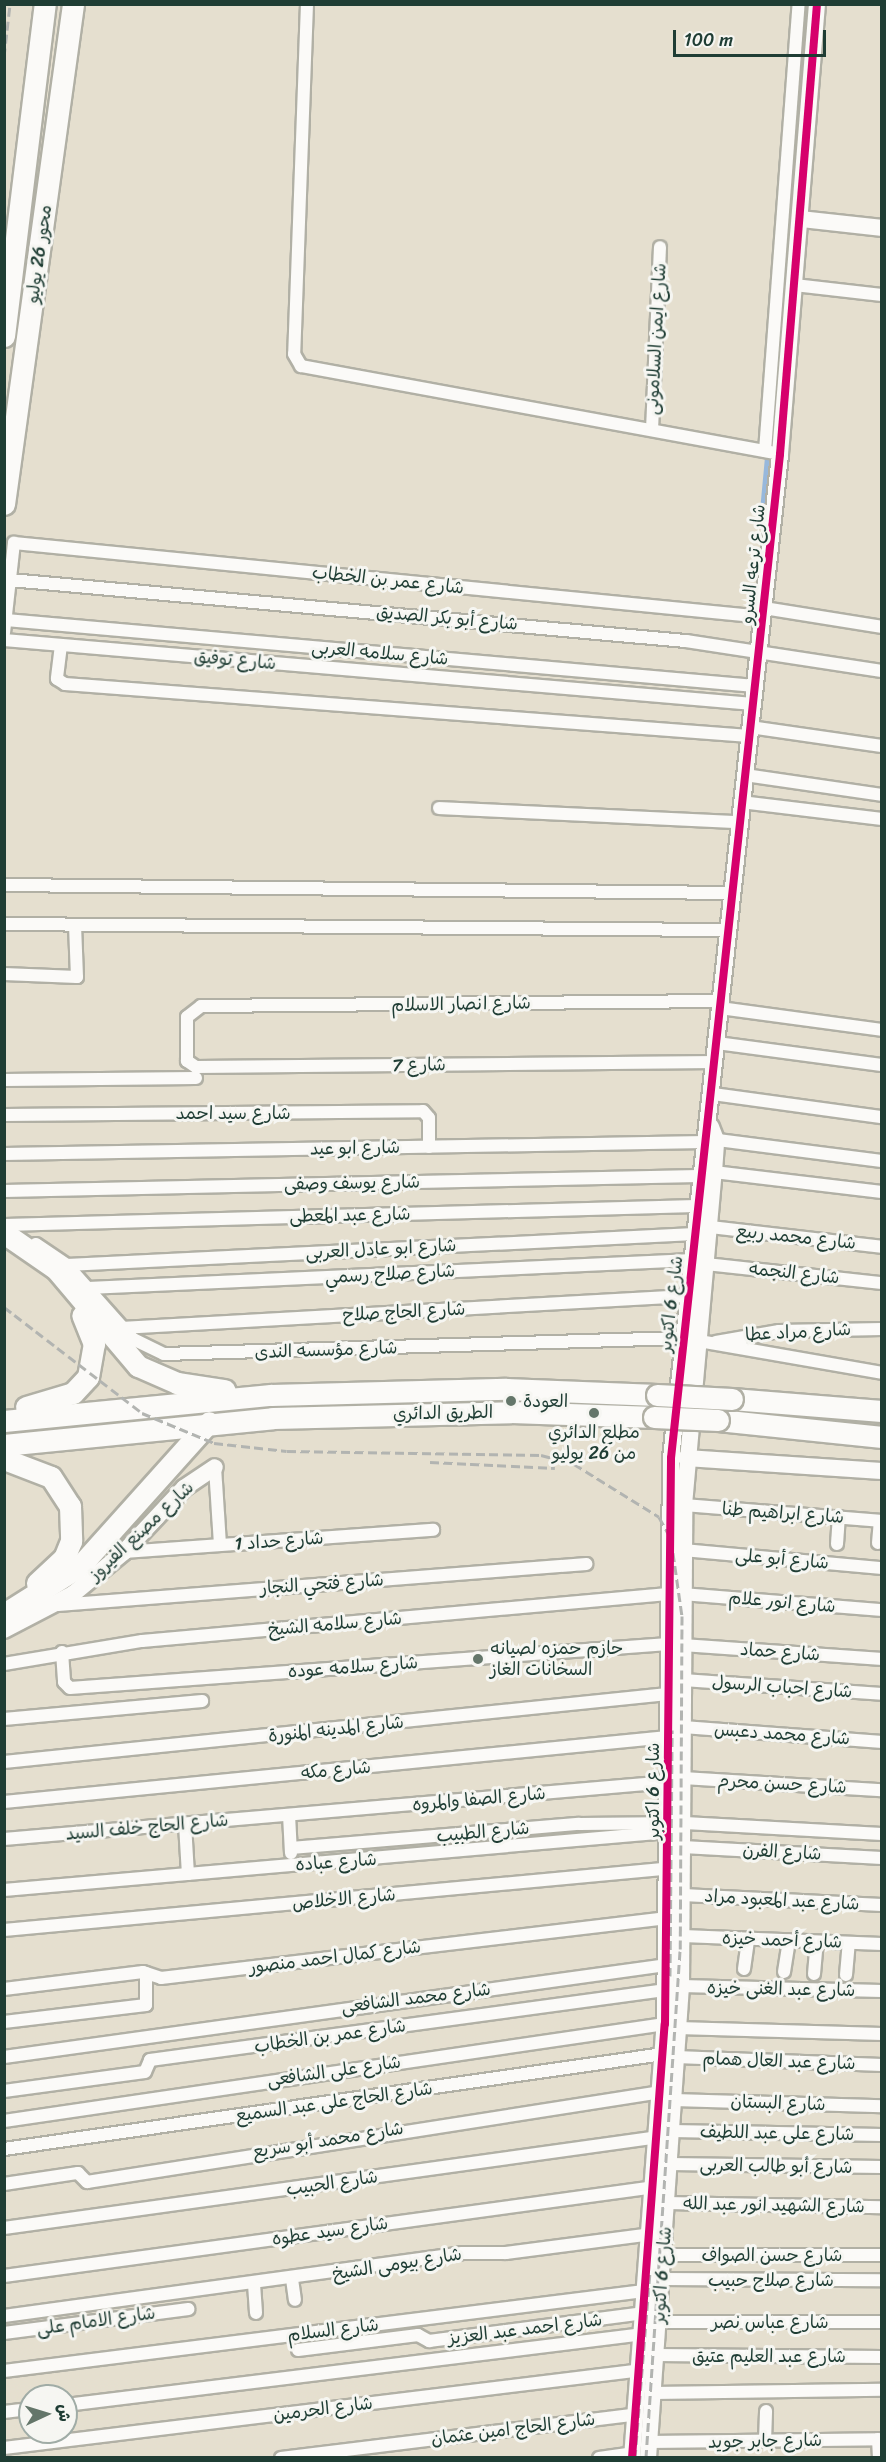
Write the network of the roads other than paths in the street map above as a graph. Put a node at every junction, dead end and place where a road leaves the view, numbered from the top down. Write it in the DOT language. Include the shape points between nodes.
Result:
graph roads {
  1 [pos="45,4"];
  2 [pos="73,4"];
  3 [pos="307,4"];
  4 [pos="799,4"];
  5 [pos="817,4"];
  6 [pos="801,219"];
  7 [pos="882,228"];
  8 [pos="660,247"];
  9 [pos="794,285"];
  10 [pos="882,295"];
  11 [pos="4,336"];
  12 [pos="652,430"];
  13 [pos="772,452"];
  14 [pos="4,504"];
  15 [pos="10,580"];
  16 [pos="759,614"];
  17 [pos="6,620"];
  18 [pos="882,627"];
  19 [pos="4,633"];
  20 [pos="4,640"];
  21 [pos="61,645"];
  22 [pos="752,651"];
  23 [pos="882,670"];
  24 [pos="749,685"];
  25 [pos="747,703"];
  26 [pos="746,733"];
  27 [pos="882,746"];
  28 [pos="745,775"];
  29 [pos="882,795"];
  30 [pos="741,802"];
  31 [pos="439,808"];
  32 [pos="882,819"];
  33 [pos="739,822"];
  34 [pos="4,885"];
  35 [pos="731,893"];
  36 [pos="4,924"];
  37 [pos="75,925"];
  38 [pos="727,930"];
  39 [pos="4,974"];
  40 [pos="720,1005"];
  41 [pos="201,1006"];
  42 [pos="882,1030"];
  43 [pos="717,1043"];
  44 [pos="716,1062"];
  45 [pos="882,1065"];
  46 [pos="196,1078"];
  47 [pos="4,1080"];
  48 [pos="713,1094"];
  49 [pos="4,1115"];
  50 [pos="882,1117"];
  51 [pos="710,1137"];
  52 [pos="429,1147"];
  53 [pos="4,1154"];
  54 [pos="882,1161"];
  55 [pos="707,1174"];
  56 [pos="4,1191"];
  57 [pos="882,1192"];
  58 [pos="696,1206"];
  59 [pos="5,1224"];
  60 [pos="702,1230"];
  61 [pos="4,1233"];
  62 [pos="4,1245"];
  63 [pos="882,1247"];
  64 [pos="699,1262"];
  65 [pos="67,1264"];
  66 [pos="882,1283"];
  67 [pos="88,1288"];
  68 [pos="687,1296"];
  69 [pos="121,1328"];
  70 [pos="882,1329"];
  71 [pos="689,1338"];
  72 [pos="715,1343"];
  73 [pos="882,1373"];
  74 [pos="211,1408"];
  75 [pos="882,1411"];
  76 [pos="4,1412"];
  77 [pos="4,1421"];
  78 [pos="882,1437"];
  79 [pos="4,1444"];
  80 [pos="687,1458"];
  81 [pos="4,1459"];
  82 [pos="215,1467"];
  83 [pos="882,1471"];
  84 [pos="684,1505"];
  85 [pos="838,1517"];
  86 [pos="881,1521"];
  87 [pos="433,1530"];
  88 [pos="878,1543"];
  89 [pos="837,1544"];
  90 [pos="220,1545"];
  91 [pos="683,1550"];
  92 [pos="124,1552"];
  93 [pos="586,1564"];
  94 [pos="882,1568"];
  95 [pos="675,1594"];
  96 [pos="4,1601"];
  97 [pos="57,1605"];
  98 [pos="882,1610"];
  99 [pos="4,1614"];
  100 [pos="4,1630"];
  101 [pos="676,1644"];
  102 [pos="62,1652"];
  103 [pos="882,1659"];
  104 [pos="4,1664"];
  105 [pos="683,1680"];
  106 [pos="668,1694"];
  107 [pos="882,1694"];
  108 [pos="202,1701"];
  109 [pos="4,1719"];
  110 [pos="683,1727"];
  111 [pos="668,1737"];
  112 [pos="882,1742"];
  113 [pos="4,1762"];
  114 [pos="676,1780"];
  115 [pos="882,1790"];
  116 [pos="4,1802"];
  117 [pos="289,1815"];
  118 [pos="185,1824"];
  119 [pos="675,1825"];
  120 [pos="882,1834"];
  121 [pos="4,1839"];
  122 [pos="683,1847"];
  123 [pos="291,1848"];
  124 [pos="882,1858"];
  125 [pos="292,1865"];
  126 [pos="675,1868"];
  127 [pos="188,1874"];
  128 [pos="4,1890"];
  129 [pos="683,1895"];
  130 [pos="882,1905"];
  131 [pos="667,1918"];
  132 [pos="4,1929"];
  133 [pos="683,1936"];
  134 [pos="748,1938"];
  135 [pos="789,1940"];
  136 [pos="817,1941"];
  137 [pos="849,1943"];
  138 [pos="882,1944"];
  139 [pos="666,1965"];
  140 [pos="744,1969"];
  141 [pos="784,1972"];
  142 [pos="146,1973"];
  143 [pos="814,1974"];
  144 [pos="846,1975"];
  145 [pos="674,1988"];
  146 [pos="4,1989"];
  147 [pos="882,1991"];
  148 [pos="4,2022"];
  149 [pos="671,2026"];
  150 [pos="882,2034"];
  151 [pos="670,2055"];
  152 [pos="4,2056"];
  153 [pos="882,2065"];
  154 [pos="4,2091"];
  155 [pos="667,2096"];
  156 [pos="882,2106"];
  157 [pos="4,2121"];
  158 [pos="665,2134"];
  159 [pos="882,2135"];
  160 [pos="4,2149"];
  161 [pos="669,2164"];
  162 [pos="882,2167"];
  163 [pos="4,2184"];
  164 [pos="655,2187"];
  165 [pos="667,2203"];
  166 [pos="882,2207"];
  167 [pos="4,2228"];
  168 [pos="652,2234"];
  169 [pos="663,2254"];
  170 [pos="882,2255"];
  171 [pos="4,2276"];
  172 [pos="292,2279"];
  173 [pos="882,2280"];
  174 [pos="254,2284"];
  175 [pos="656,2287"];
  176 [pos="295,2300"];
  177 [pos="188,2309"];
  178 [pos="256,2313"];
  179 [pos="4,2316"];
  180 [pos="652,2317"];
  181 [pos="882,2322"];
  182 [pos="4,2333"];
  183 [pos="644,2334"];
  184 [pos="298,2350"];
  185 [pos="656,2355"];
  186 [pos="882,2356"];
  187 [pos="642,2370"];
  188 [pos="4,2372"];
  189 [pos="882,2390"];
  190 [pos="654,2393"];
  191 [pos="78,2403"];
  192 [pos="766,2411"];
  193 [pos="637,2414"];
  194 [pos="880,2439"];
  195 [pos="765,2441"];
  196 [pos="4,2448"];
  197 [pos="641,2452"];
  198 [pos="281,2457"];
  199 [pos="599,2457"];
  200 [pos="879,2457"];
  1 -- 11 [label="highway, محور 26 يوليو"];
  2 -- 14 [label="highway, محور 26 يوليو"];
  3 -- 12 [label="street" via="297,362 310,369"];
  4 -- 13 [label="street, شارع ترعه السرو"];
  5 -- 6 [label="street, شارع ترعه السرو"];
  6 -- 7 [label="street"];
  6 -- 9 [label="street, شارع ترعه السرو"];
  8 -- 12 [label="street, شارع ايمن السلامونى"];
  9 -- 10 [label="street"];
  9 -- 13 [label="street, شارع ترعه السرو"];
  12 -- 13 [label="street"];
  13 -- 16 [label="street, شارع ترعه السرو"];
  15 -- 16 [label="street, شارع عمر بن الخطاب" via="14,543"];
  15 -- 17 [label="street"];
  15 -- 22 [label="street, شارع أبو بكر الصديق"];
  16 -- 18 [label="street, شارع عمر بن الخطاب"];
  16 -- 22 [label="street, شارع ترعه السرو"];
  17 -- 19 [label="street"];
  17 -- 24 [label="street, شارع سلامه العربى"];
  20 -- 21 [label="street, شارع توفيق"];
  21 -- 25 [label="street, شارع توفيق"];
  21 -- 26 [label="street" via="61,683"];
  22 -- 23 [label="street, شارع أبو بكر الصديق"];
  22 -- 24 [label="street, شارع ترعه السرو"];
  24 -- 25 [label="street, شارع ترعه السرو"];
  25 -- 26 [label="street, شارع ترعه السرو"];
  26 -- 27 [label="street"];
  26 -- 28 [label="street, شارع ترعه السرو"];
  28 -- 29 [label="street"];
  28 -- 30 [label="street, شارع ترعه السرو"];
  30 -- 32 [label="street"];
  30 -- 33 [label="street, شارع ترعه السرو"];
  31 -- 33 [label="street"];
  33 -- 35 [label="street, شارع ترعه السرو"];
  34 -- 35 [label="street"];
  35 -- 38 [label="street, شارع ترعه السرو"];
  36 -- 37 [label="street"];
  37 -- 38 [label="street"];
  37 -- 39 [label="street" via="77,977"];
  38 -- 40 [label="street, شارع ترعه السرو"];
  40 -- 41 [label="street, شارع انصار الاسلام"];
  40 -- 42 [label="street, شارع انصار الاسلام"];
  40 -- 43 [label="street, شارع ترعه السرو"];
  41 -- 44 [label="street, شارع 7" via="187,1017 187,1058 192,1066"];
  43 -- 44 [label="street, شارع ترعه السرو"];
  43 -- 45 [label="street"];
  44 -- 48 [label="street, شارع ترعه السرو"];
  46 -- 47 [label="street"];
  48 -- 50 [label="street"];
  48 -- 51 [label="street, شارع ترعه السرو"];
  49 -- 52 [label="street, شارع سيد احمد" via="423,1111 429,1118"];
  51 -- 52 [label="street, شارع ابو عيد"];
  51 -- 54 [label="street, شارع ابو عيد"];
  51 -- 55 [label="street, شارع 6 اكتوبر"];
  52 -- 53 [label="street, شارع ابو عيد"];
  55 -- 56 [label="street, شارع يوسف وصفى"];
  55 -- 57 [label="street, شارع يوسف وصفى"];
  55 -- 58 [label="street, شارع 6 اكتوبر"];
  55 -- 60 [label="street, شارع 6 اكتوبر"];
  58 -- 59 [label="street, شارع عبد المعطى"];
  58 -- 60 [label="street, شارع 6 اكتوبر"];
  59 -- 65 [label="street, شارع مؤسسه الندى"];
  60 -- 63 [label="street, شارع محمد ربيع"];
  60 -- 64 [label="street, شارع 6 اكتوبر"];
  60 -- 65 [label="street, شارع ابو عادل العربى"];
  61 -- 74 [label="highway" via="57,1269 138,1366"];
  62 -- 76 [label="highway" via="60,1285 86,1321 94,1344 88,1377 73,1393"];
  64 -- 66 [label="street, شارع النجمه"];
  64 -- 67 [label="street, شارع صلاح رسمي"];
  64 -- 68 [label="street, شارع 6 اكتوبر"];
  64 -- 71 [label="street, شارع 6 اكتوبر"];
  65 -- 67 [label="street, شارع مؤسسه الندى"];
  67 -- 69 [label="street, شارع مؤسسه الندى"];
  68 -- 69 [label="street, شارع الحاج صلاح"];
  68 -- 71 [label="street, شارع 6 اكتوبر"];
  69 -- 71 [label="street, شارع مؤسسه الندى" via="148,1348 180,1356"];
  70 -- 72 [label="street, شارع مراد عطا" via="779,1331"];
  71 -- 72 [label="street, شارع مؤسسه الندى"];
  71 -- 80 [label="street, شارع 6 اكتوبر"];
  71 -- 95 [label="street, شارع 6 اكتوبر"];
  72 -- 73 [label="street, شارع مؤسسه الندى"];
  74 -- 75 [label="highway, الطريق الدائري, bridge" via="271,1395 506,1389 732,1399"];
  74 -- 77 [label="highway, الطريق الدائري"];
  74 -- 78 [label="highway, الطريق الدائري, bridge" via="273,1418 511,1412 654,1417"];
  74 -- 79 [label="highway, الطريق الدائري"];
  74 -- 99 [label="highway" via="80,1566"];
  80 -- 83 [label="street"];
  80 -- 84 [label="street, شارع 6 اكتوبر"];
  81 -- 96 [label="highway" via="51,1477 66,1498 73,1524 68,1550 53,1571"];
  82 -- 90 [label="street"];
  82 -- 92 [label="street, شارع مصنع الفيروز" via="184,1488"];
  84 -- 85 [label="street, شارع ابراهيم طنا"];
  84 -- 91 [label="street, شارع 6 اكتوبر"];
  85 -- 86 [label="street, شارع ابراهيم طنا"];
  85 -- 89 [label="street"];
  86 -- 88 [label="street"];
  87 -- 90 [label="street, شارع حداد 1"];
  90 -- 92 [label="street, شارع حداد 1"];
  91 -- 94 [label="street, شارع أبو على"];
  91 -- 95 [label="street, شارع 6 اكتوبر"];
  92 -- 97 [label="street, شارع مصنع الفيروز"];
  93 -- 97 [label="street, شارع فتحي النجار"];
  95 -- 98 [label="street, شارع انور علام"];
  95 -- 101 [label="street, شارع 6 اكتوبر"];
  95 -- 102 [label="street, شارع سلامه الشيخ"];
  97 -- 100 [label="street, شارع مصنع الفيروز"];
  101 -- 102 [label="street, شارع سلامه عوده" via="70,1688 64,1682"];
  101 -- 103 [label="street, شارع حماد"];
  101 -- 105 [label="street, شارع 6 اكتوبر"];
  101 -- 106 [label="street, شارع 6 اكتوبر"];
  102 -- 104 [label="street, شارع سلامه الشيخ"];
  105 -- 107 [label="street, شارع احباب الرسول"];
  105 -- 110 [label="street, شارع 6 اكتوبر"];
  106 -- 111 [label="street, شارع 6 اكتوبر"];
  106 -- 113 [label="street, شارع المدينه المنورة"];
  108 -- 109 [label="street"];
  110 -- 112 [label="street, شارع محمد دعبس"];
  110 -- 114 [label="street, شارع 6 اكتوبر"];
  111 -- 114 [label="street, شارع 6 اكتوبر"];
  111 -- 116 [label="street, شارع مكه"];
  114 -- 115 [label="street, شارع حسن محرم"];
  114 -- 117 [label="street, شارع الصفا والمروه"];
  114 -- 119 [label="street, شارع 6 اكتوبر"];
  117 -- 118 [label="street, شارع الحاج خلف السيد"];
  117 -- 123 [label="street"];
  118 -- 121 [label="street, شارع الحاج خلف السيد"];
  118 -- 127 [label="street"];
  119 -- 120 [label="street"];
  119 -- 122 [label="street, شارع 6 اكتوبر"];
  119 -- 123 [label="street, شارع الطبيب" via="579,1824"];
  119 -- 125 [label="street, شارع عباده"];
  119 -- 126 [label="street, شارع 6 اكتوبر"];
  122 -- 124 [label="street, شارع الفرن"];
  122 -- 126 [label="street, شارع 6 اكتوبر"];
  123 -- 125 [label="street"];
  125 -- 127 [label="street, شارع عباده"];
  126 -- 129 [label="street, شارع 6 اكتوبر"];
  126 -- 131 [label="street, شارع 6 اكتوبر"];
  126 -- 132 [label="street, شارع الاخلاص"];
  127 -- 128 [label="street, شارع عباده"];
  129 -- 130 [label="street, شارع عبد المعبود مراد"];
  129 -- 133 [label="street, شارع 6 اكتوبر"];
  131 -- 139 [label="street, شارع 6 اكتوبر"];
  131 -- 142 [label="street, شارع كمال احمد منصور" via="161,1978"];
  133 -- 134 [label="street, شارع أحمد خيزه"];
  133 -- 145 [label="street, شارع 6 اكتوبر"];
  134 -- 135 [label="street, شارع أحمد خيزه"];
  134 -- 140 [label="street"];
  135 -- 136 [label="street, شارع أحمد خيزه"];
  135 -- 141 [label="street"];
  136 -- 137 [label="street, شارع أحمد خيزه"];
  136 -- 143 [label="street"];
  137 -- 138 [label="street, شارع أحمد خيزه"];
  137 -- 144 [label="street"];
  139 -- 145 [label="street, شارع 6 اكتوبر"];
  139 -- 152 [label="street, شارع محمد الشافعى" via="185,2028 168,2036"];
  142 -- 146 [label="street, شارع كمال احمد منصور"];
  142 -- 148 [label="street" via="146,2005"];
  145 -- 147 [label="street, شارع عبد الغنى خيزه"];
  145 -- 149 [label="street, شارع 6 اكتوبر"];
  145 -- 154 [label="street, شارع عمر بن الخطاب" via="150,2060 145,2072"];
  149 -- 150 [label="street, شارع على الشافعى"];
  149 -- 151 [label="street, شارع 6 اكتوبر"];
  149 -- 157 [label="street, شارع على الشافعى"];
  151 -- 153 [label="street, شارع عبد العال همام"];
  151 -- 155 [label="street, شارع 6 اكتوبر"];
  151 -- 160 [label="street, شارع الحاج على عبد السميع"];
  155 -- 156 [label="street, شارع البستان"];
  155 -- 158 [label="street, شارع 6 اكتوبر"];
  155 -- 163 [label="street, شارع محمد أبو سريع" via="244,2153 219,2157 216,2163 85,2182 78,2173"];
  158 -- 159 [label="street, شارع على عبد اللطيف"];
  158 -- 161 [label="street, شارع 6 اكتوبر"];
  158 -- 164 [label="street, شارع 6 اكتوبر"];
  158 -- 167 [label="street, شارع الحبيب"];
  161 -- 162 [label="street, شارع أبو طالب العربى"];
  161 -- 165 [label="street, شارع 6 اكتوبر"];
  164 -- 168 [label="street, شارع 6 اكتوبر"];
  164 -- 171 [label="street, شارع سيد عطوه"];
  165 -- 166 [label="street, شارع الشهيد انور عبد الله"];
  165 -- 169 [label="street, شارع 6 اكتوبر"];
  168 -- 172 [label="street, شارع بيومى الشيخ" via="506,2253 460,2253"];
  168 -- 175 [label="street, شارع 6 اكتوبر"];
  169 -- 170 [label="street, شارع حسن الصواف"];
  169 -- 175 [label="street, شارع 6 اكتوبر"];
  172 -- 174 [label="street, شارع بيومى الشيخ"];
  172 -- 176 [label="street"];
  173 -- 175 [label="street, شارع صلاح حبيب"];
  174 -- 178 [label="street"];
  174 -- 179 [label="street, شارع بيومى الشيخ"];
  175 -- 180 [label="street, شارع 6 اكتوبر"];
  175 -- 188 [label="street, شارع السلام"];
  177 -- 182 [label="street, شارع الامام على"];
  180 -- 181 [label="street, شارع عباس نصر"];
  180 -- 183 [label="street, شارع 6 اكتوبر"];
  180 -- 184 [label="street, شارع احمد عبد العزيز" via="429,2341 418,2335"];
  180 -- 185 [label="street, شارع 6 اكتوبر"];
  183 -- 187 [label="street, شارع 6 اكتوبر"];
  183 -- 191 [label="street"];
  185 -- 186 [label="street, شارع عبد العليم عتيق"];
  185 -- 190 [label="street, شارع 6 اكتوبر"];
  187 -- 193 [label="street, شارع 6 اكتوبر"];
  187 -- 196 [label="street, شارع الحرمين"];
  189 -- 190 [label="street"];
  190 -- 197 [label="street, شارع 6 اكتوبر"];
  192 -- 195 [label="street"];
  193 -- 197 [label="street, شارع 6 اكتوبر"];
  193 -- 198 [label="street, شارع الحاج امين عثمان"];
  194 -- 195 [label="street, شارع جابر جويد"];
  194 -- 200 [label="street"];
  195 -- 197 [label="street, شارع جابر جويد"];
  197 -- 199 [label="street, شارع جابر جويد"];
}
